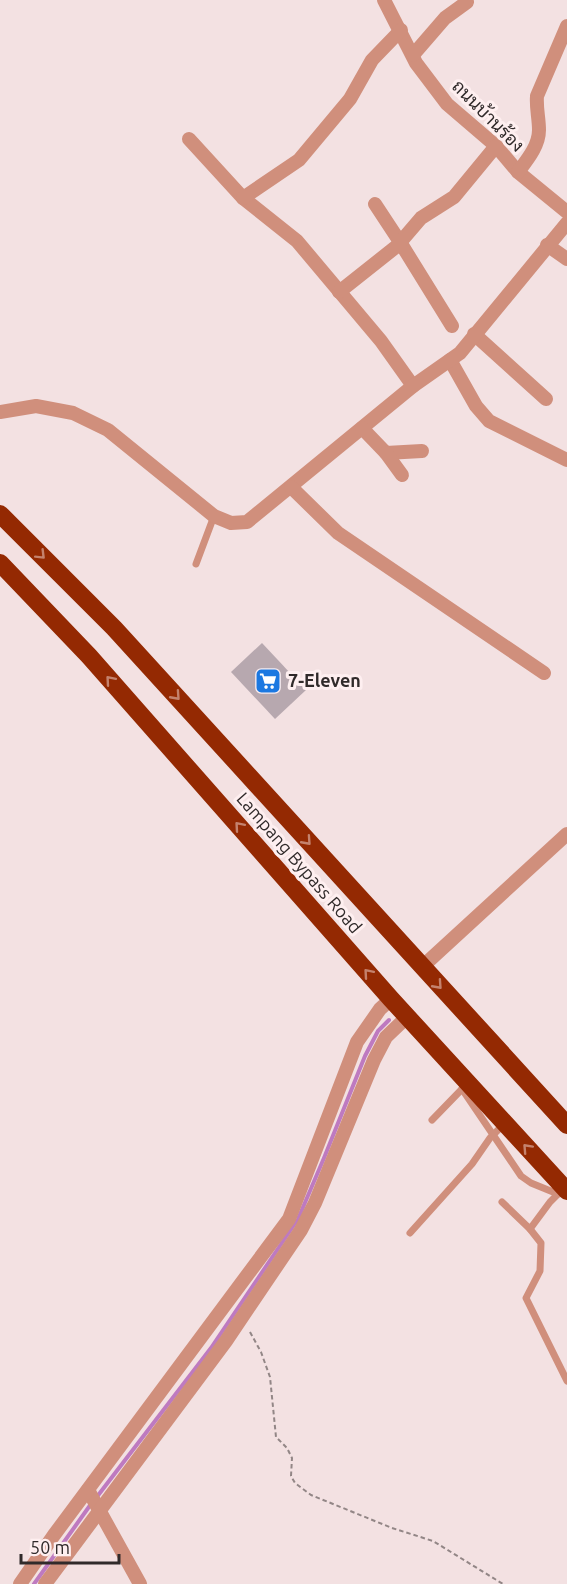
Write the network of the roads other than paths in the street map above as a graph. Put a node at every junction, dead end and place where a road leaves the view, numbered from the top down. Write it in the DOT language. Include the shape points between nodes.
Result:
graph roads {
  1 [pos="384,0"];
  2 [pos="467,2"];
  3 [pos="567,26"];
  4 [pos="401,30"];
  5 [pos="413,55"];
  6 [pos="189,139"];
  7 [pos="496,146"];
  8 [pos="518,172"];
  9 [pos="243,198"];
  10 [pos="375,204"];
  11 [pos="567,212"];
  12 [pos="567,223"];
  13 [pos="400,242"];
  14 [pos="548,245"];
  15 [pos="567,259"];
  16 [pos="339,292"];
  17 [pos="452,326"];
  18 [pos="474,334"];
  19 [pos="450,360"];
  20 [pos="413,386"];
  21 [pos="546,399"];
  22 [pos="0,412"];
  23 [pos="362,428"];
  24 [pos="422,451"];
  25 [pos="386,453"];
  26 [pos="567,460"];
  27 [pos="402,475"];
  28 [pos="291,487"];
  29 [pos="0,514"];
  30 [pos="214,516"];
  31 [pos="0,563"];
  32 [pos="196,564"];
  33 [pos="544,673"];
  34 [pos="567,834"];
  35 [pos="422,967"];
  36 [pos="391,999"];
  37 [pos="407,1017"];
  38 [pos="465,1086"];
  39 [pos="432,1120"];
  40 [pos="567,1125"];
  41 [pos="499,1129"];
  42 [pos="319,1141"];
  43 [pos="337,1149"];
  44 [pos="563,1191"];
  45 [pos="502,1202"];
  46 [pos="289,1219"];
  47 [pos="530,1229"];
  48 [pos="301,1230"];
  49 [pos="410,1233"];
  50 [pos="209,1328"];
  51 [pos="226,1341"];
  52 [pos="567,1382"];
  53 [pos="88,1490"];
  54 [pos="99,1510"];
  55 [pos="54,1535"];
  56 [pos="70,1548"];
  57 [pos="20,1584"];
  58 [pos="45,1584"];
  59 [pos="140,1584"];
  1 -- 4 [label="street, ถนนบ้านร้อง"];
  2 -- 5 [label="street" via="445,18"];
  3 -- 8 [label="street" via="537,96 539,131 535,148"];
  4 -- 5 [label="street, ถนนบ้านร้อง"];
  4 -- 9 [label="street" via="372,60 350,99 299,160"];
  5 -- 7 [label="street, ถนนบ้านร้อง" via="447,104"];
  6 -- 9 [label="street"];
  7 -- 8 [label="street, ถนนบ้านร้อง"];
  7 -- 13 [label="street" via="454,197 421,218"];
  8 -- 11 [label="street, ถนนบ้านร้อง"];
  9 -- 16 [label="street" via="297,241"];
  10 -- 13 [label="street"];
  12 -- 14 [label="street"];
  13 -- 16 [label="street"];
  13 -- 17 [label="street"];
  14 -- 15 [label="street"];
  14 -- 18 [label="street"];
  16 -- 20 [label="street"];
  18 -- 19 [label="street"];
  18 -- 21 [label="street"];
  19 -- 20 [label="street"];
  19 -- 26 [label="street" via="489,421"];
  20 -- 23 [label="street"];
  22 -- 30 [label="street" via="36,406 73,413 108,430"];
  23 -- 25 [label="street"];
  23 -- 28 [label="street"];
  24 -- 25 [label="street"];
  25 -- 27 [label="street"];
  28 -- 30 [label="street" via="247,522 231,523"];
  28 -- 33 [label="street" via="338,533"];
  29 -- 35 [label="highway, Lampang Bypass Road, one-way" via="114,628"];
  30 -- 32 [label="lane"];
  36 -- 31 [label="highway, Lampang Bypass Road, one-way" via="89,656"];
  34 -- 35 [label="street"];
  35 -- 40 [label="highway, Lampang Bypass Road, one-way"];
  36 -- 37 [label="highway, Lampang Bypass Road"];
  36 -- 42 [label="street" via="357,1042"];
  37 -- 38 [label="highway, Lampang Bypass Road"];
  37 -- 43 [label="street" via="386,1037"];
  38 -- 39 [label="lane"];
  38 -- 41 [label="highway, Lampang Bypass Road"];
  41 -- 44 [label="highway, Lampang Bypass Road"];
  41 -- 49 [label="lane"];
  42 -- 43 [label="street"];
  42 -- 46 [label="street"];
  43 -- 48 [label="street"];
  44 -- 47 [label="lane"];
  45 -- 47 [label="lane"];
  46 -- 48 [label="street"];
  46 -- 50 [label="street"];
  47 -- 52 [label="lane" via="541,1243 540,1271 526,1298"];
  48 -- 51 [label="street"];
  50 -- 51 [label="street"];
  50 -- 53 [label="street"];
  51 -- 54 [label="street"];
  53 -- 54 [label="street"];
  53 -- 55 [label="street"];
  54 -- 56 [label="street"];
  54 -- 59 [label="street"];
  55 -- 56 [label="street"];
  55 -- 57 [label="street"];
  56 -- 58 [label="street"];
}
